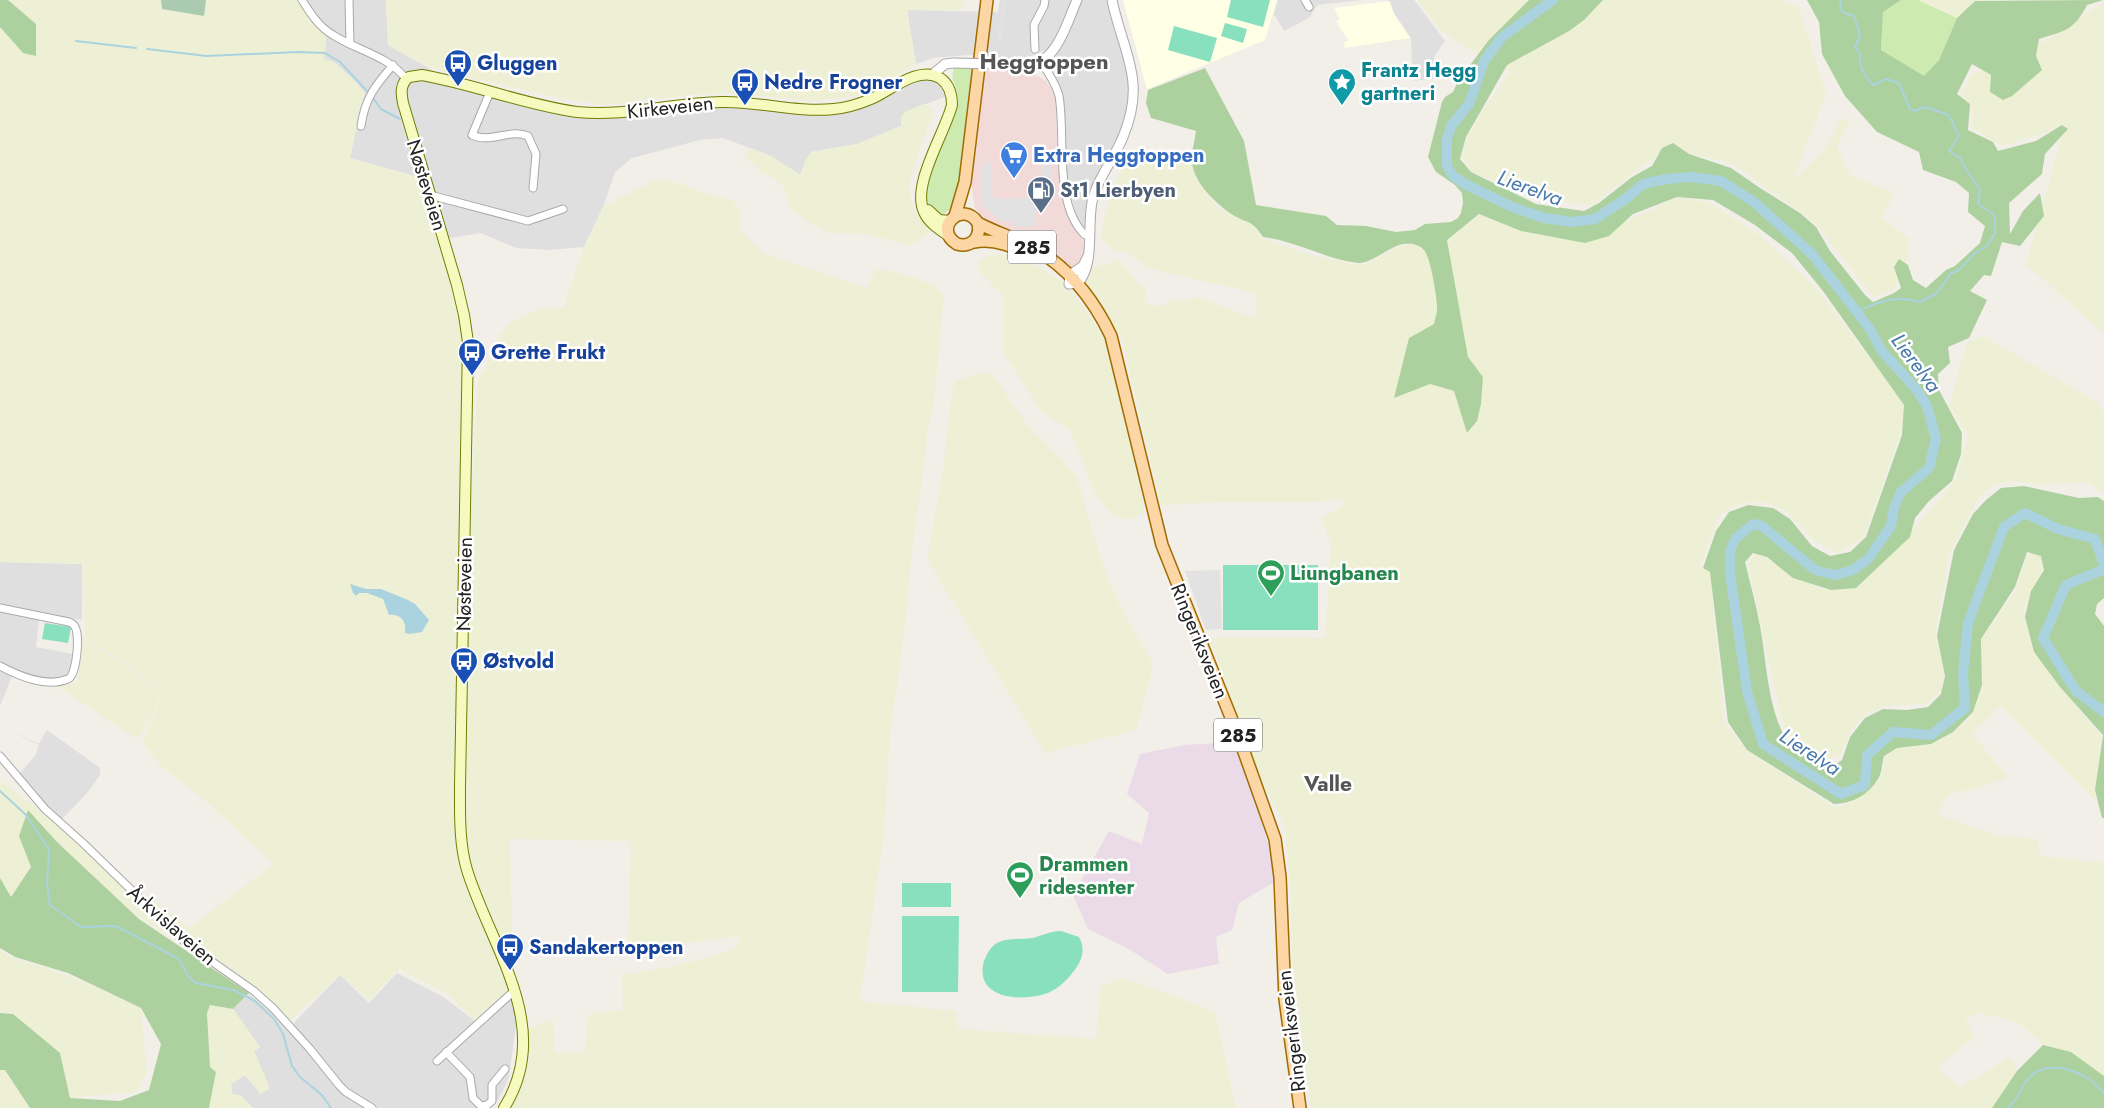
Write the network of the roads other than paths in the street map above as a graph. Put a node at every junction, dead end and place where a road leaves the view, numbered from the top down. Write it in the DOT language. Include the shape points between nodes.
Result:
graph roads {
  1 [pos="302,0"];
  2 [pos="349,0"];
  3 [pos="987,0"];
  4 [pos="1045,0"];
  5 [pos="1077,0"];
  6 [pos="1112,0"];
  7 [pos="1305,0"];
  8 [pos="1309,7"];
  9 [pos="350,44"];
  10 [pos="1035,49"];
  11 [pos="1041,61"];
  12 [pos="953,63"];
  13 [pos="393,65"];
  14 [pos="932,75"];
  15 [pos="943,80"];
  16 [pos="404,82"];
  17 [pos="490,92"];
  18 [pos="361,126"];
  19 [pos="965,182"];
  20 [pos="533,188"];
  21 [pos="430,195"];
  22 [pos="922,204"];
  23 [pos="563,209"];
  24 [pos="952,219"];
  25 [pos="974,220"];
  26 [pos="1088,235"];
  27 [pos="948,236"];
  28 [pos="974,242"];
  29 [pos="1073,281"];
  30 [pos="0,608"];
  31 [pos="0,666"];
  32 [pos="0,756"];
  33 [pos="514,991"];
  34 [pos="446,1052"];
  35 [pos="437,1061"];
  36 [pos="505,1069"];
  37 [pos="372,1108"];
  38 [pos="504,1108"];
  39 [pos="1300,1108"];
  1 -- 9 [label="street" via="325,30"];
  2 -- 9 [label="street"];
  3 -- 19 [label="main road, 285"];
  4 -- 10 [label="street" via="1034,25"];
  5 -- 11 [label="street" via="1056,44"];
  6 -- 26 [label="street" via="1132,69 1133,104 1123,138 1093,200"];
  7 -- 8 [label="street"];
  9 -- 13 [label="street"];
  11 -- 12 [label="street, bridge" via="1026,66"];
  11 -- 26 [label="street" via="1058,94 1068,199 1077,226"];
  12 -- 14 [label="street, Kirkeveien" via="945,64"];
  12 -- 15 [label="street"];
  13 -- 16 [label="street"];
  13 -- 18 [label="street" via="370,94 364,106"];
  14 -- 15 [label="main road"];
  14 -- 17 [label="main road, Kirkeveien" via="916,76 861,103 822,110 722,102 591,113"];
  15 -- 22 [label="main road" via="950,91 952,104 922,184"];
  16 -- 17 [label="main road, Kirkeveien" via="414,75"];
  16 -- 21 [label="main road, Nøsteveien" via="403,103"];
  17 -- 20 [label="street" via="472,135 486,138 518,133 528,136 536,154"];
  19 -- 24 [label="main road, 285"];
  19 -- 25 [label="main road, 285"];
  21 -- 23 [label="street" via="528,221"];
  21 -- 33 [label="main road, Nøsteveien" via="461,300 468,342 460,829 471,881"];
  22 -- 24 [label="main road" via="935,218"];
  22 -- 27 [label="main road" via="929,220"];
  24 -- 25 [label="main road, 285" via="962,214"];
  24 -- 27 [label="main road, 285" via="947,228"];
  25 -- 28 [label="main road, 285" via="979,233"];
  25 -- 29 [label="main road, Ringeriksveien / 285" via="1034,248 1056,262"];
  26 -- 29 [label="street" via="1086,271"];
  27 -- 28 [label="main road, 285" via="960,246"];
  28 -- 29 [label="main road, Ringeriksveien / 285" via="991,241 1024,251"];
  29 -- 39 [label="main road, Ringeriksveien / 285" via="1114,352 1162,545 1238,735 1275,839 1280,877 1284,999"];
  30 -- 31 [label="street" via="69,622 76,630 77,648 73,674 61,681 27,678"];
  32 -- 37 [label="street, Årkvislaveien" via="41,805 173,930 199,954 269,1004 339,1085"];
  33 -- 34 [label="street"];
  33 -- 38 [label="main road, Nøsteveien" via="522,1019 524,1051 519,1078"];
  34 -- 35 [label="street"];
  34 -- 36 [label="street" via="470,1077 473,1098 481,1106 492,1101 492,1085"];
}
